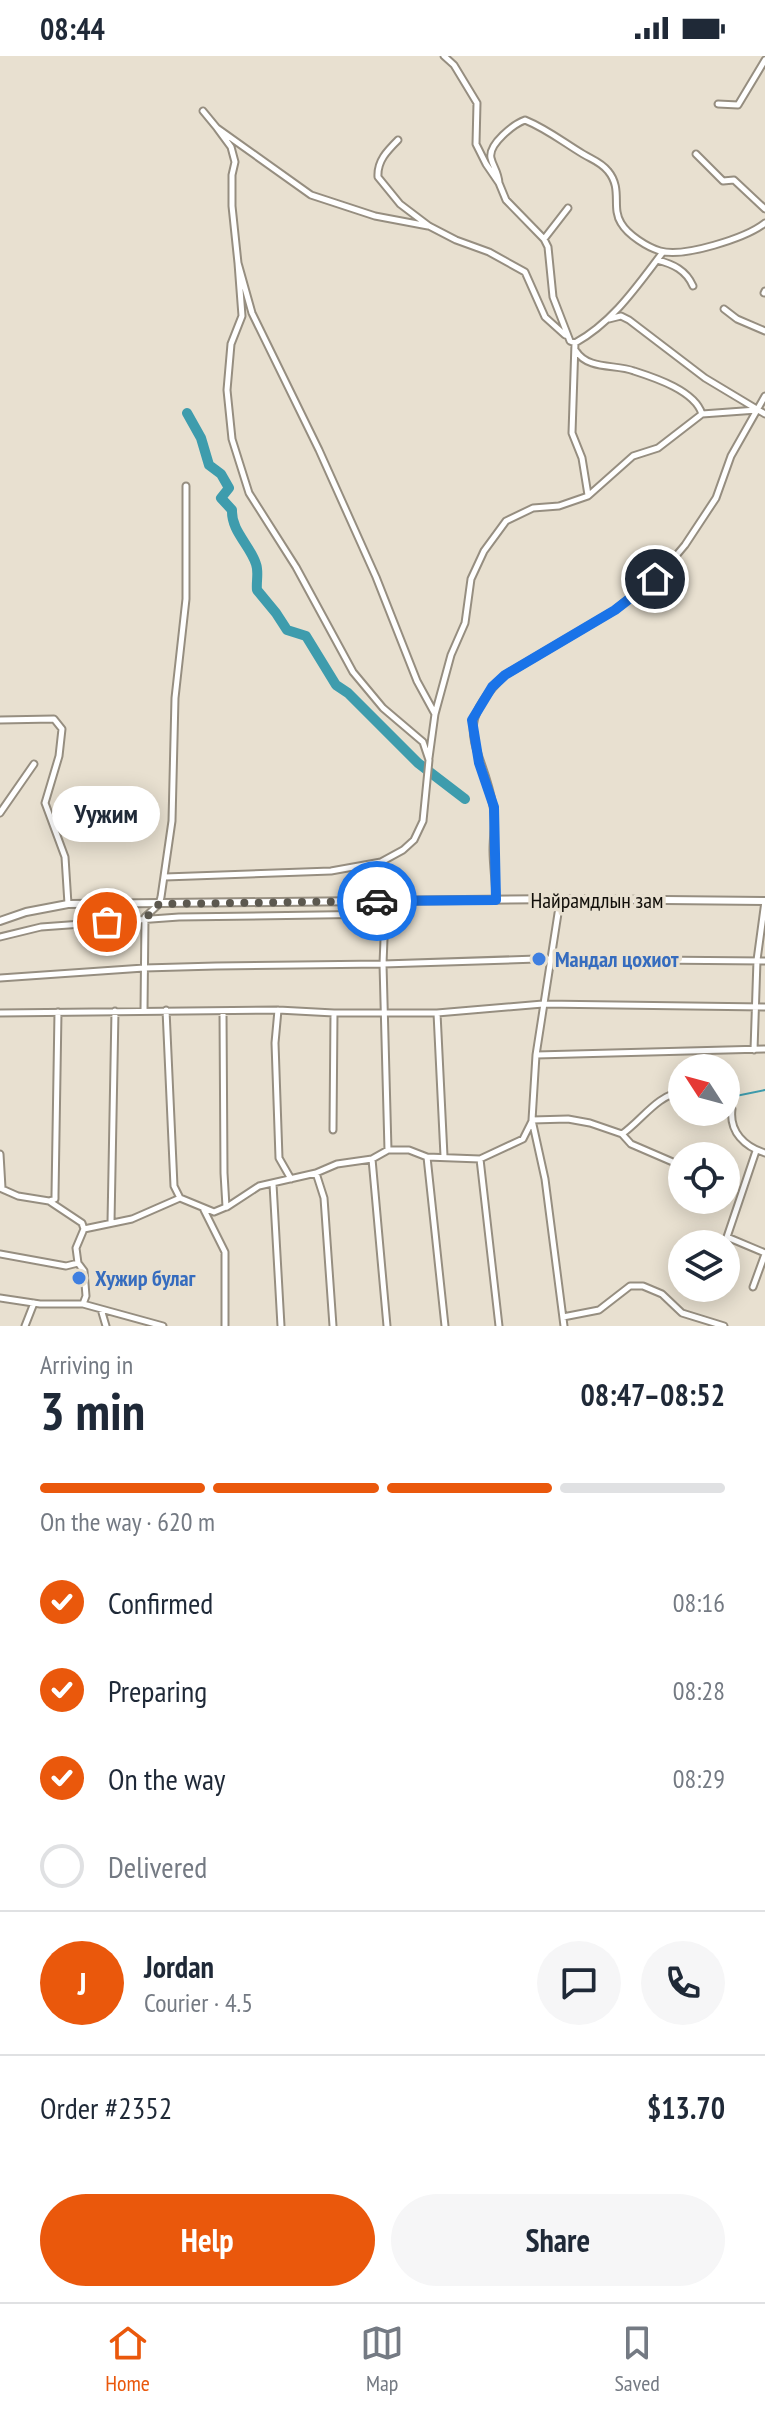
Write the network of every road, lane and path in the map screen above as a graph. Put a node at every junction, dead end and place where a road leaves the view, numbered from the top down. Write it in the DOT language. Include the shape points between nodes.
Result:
graph roads {
  1 [pos="444,56"];
  2 [pos="765,60"];
  3 [pos="718,104"];
  4 [pos="203,111"];
  5 [pos="217,128"];
  6 [pos="398,140"];
  7 [pos="696,154"];
  8 [pos="499,183"];
  9 [pos="568,208"];
  10 [pos="765,209"];
  11 [pos="765,223"];
  12 [pos="429,226"];
  13 [pos="544,239"];
  14 [pos="663,252"];
  15 [pos="657,260"];
  16 [pos="238,263"];
  17 [pos="693,286"];
  18 [pos="724,309"];
  19 [pos="608,319"];
  20 [pos="765,331"];
  21 [pos="566,336"];
  22 [pos="575,346"];
  23 [pos="765,396"];
  24 [pos="758,409"];
  25 [pos="702,414"];
  26 [pos="765,414"];
  27 [pos="186,486"];
  28 [pos="588,496"];
  29 [pos="435,714"];
  30 [pos="0,720"];
  31 [pos="429,760"];
  32 [pos="34,764"];
  33 [pos="0,813"];
  34 [pos="165,877"];
  35 [pos="566,899"];
  36 [pos="393,900"];
  37 [pos="496,900"];
  38 [pos="765,901"];
  39 [pos="68,904"];
  40 [pos="109,904"];
  41 [pos="159,904"];
  42 [pos="385,914"];
  43 [pos="145,919"];
  44 [pos="0,921"];
  45 [pos="107,922"];
  46 [pos="0,937"];
  47 [pos="550,960"];
  48 [pos="757,960"];
  49 [pos="765,961"];
  50 [pos="383,964"];
  51 [pos="144,968"];
  52 [pos="0,978"];
  53 [pos="543,1004"];
  54 [pos="765,1007"];
  55 [pos="755,1008"];
  56 [pos="144,1010"];
  57 [pos="166,1010"];
  58 [pos="278,1010"];
  59 [pos="115,1011"];
  60 [pos="223,1011"];
  61 [pos="58,1012"];
  62 [pos="0,1013"];
  63 [pos="334,1013"];
  64 [pos="385,1013"];
  65 [pos="437,1013"];
  66 [pos="765,1049"];
  67 [pos="754,1050"];
  68 [pos="536,1055"];
  69 [pos="668,1097"];
  70 [pos="532,1120"];
  71 [pos="733,1126"];
  72 [pos="333,1130"];
  73 [pos="622,1134"];
  74 [pos="388,1150"];
  75 [pos="756,1151"];
  76 [pos="765,1153"];
  77 [pos="0,1154"];
  78 [pos="444,1156"];
  79 [pos="427,1157"];
  80 [pos="372,1159"];
  81 [pos="480,1159"];
  82 [pos="668,1160"];
  83 [pos="316,1173"];
  84 [pos="291,1179"];
  85 [pos="273,1184"];
  86 [pos="1,1188"];
  87 [pos="180,1198"];
  88 [pos="49,1201"];
  89 [pos="226,1207"];
  90 [pos="204,1209"];
  91 [pos="111,1222"];
  92 [pos="84,1229"];
  93 [pos="765,1253"];
  94 [pos="0,1254"];
  95 [pos="78,1263"];
  96 [pos="753,1287"];
  97 [pos="0,1298"];
  98 [pos="34,1303"];
  99 [pos="83,1304"];
  100 [pos="100,1308"];
  101 [pos="563,1317"];
  102 [pos="25,1326"];
  103 [pos="106,1326"];
  104 [pos="163,1326"];
  105 [pos="225,1326"];
  106 [pos="281,1326"];
  107 [pos="333,1326"];
  108 [pos="387,1326"];
  109 [pos="445,1326"];
  110 [pos="499,1326"];
  111 [pos="564,1326"];
  112 [pos="724,1326"];
  1 -- 8 [label="street" via="477,103 476,144"];
  2 -- 3 [label="street" via="738,105"];
  4 -- 5 [label="street"];
  5 -- 12 [label="street" via="311,195 375,216"];
  5 -- 16 [label="street" via="235,162 232,206"];
  6 -- 12 [label="street" via="381,160 378,177 400,204"];
  7 -- 10 [label="street" via="723,181 734,180"];
  8 -- 13 [label="street" via="506,200"];
  8 -- 14 [label="street" via="492,148 525,120 598,161 616,184 621,226"];
  9 -- 13 [label="street"];
  11 -- 14 [label="street" via="721,244"];
  12 -- 21 [label="street" via="525,272 545,317"];
  13 -- 21 [label="street" via="553,297"];
  14 -- 15 [label="street"];
  15 -- 17 [label="street" via="673,264"];
  15 -- 19 [label="street"];
  16 -- 29 [label="street" via="252,313 319,450"];
  16 -- 31 [label="street" via="242,316 231,344 227,390 232,439 249,493 353,672 383,708 423,742"];
  18 -- 20 [label="street"];
  19 -- 22 [label="street"];
  19 -- 24 [label="street" via="629,320 705,378"];
  21 -- 22 [label="street"];
  22 -- 25 [label="street" via="583,359 632,370 670,386 699,405"];
  22 -- 28 [label="street" via="572,433"];
  23 -- 24 [label="street"];
  24 -- 25 [label="street"];
  24 -- 26 [label="street"];
  24 -- 37 [label="street" via="731,456 716,498 664,570 615,610 505,675 475,713 475,745 494,807"];
  25 -- 28 [label="street" via="658,448 633,456"];
  27 -- 34 [label="street" via="186,599"];
  28 -- 29 [label="street" via="533,508 506,521 491,540 471,579 465,623"];
  29 -- 31 [label="street"];
  30 -- 39 [label="street" via="54,719 62,729 45,803 65,857"];
  31 -- 34 [label="street" via="418,832 403,850 381,862 331,871"];
  32 -- 33 [label="street"];
  34 -- 41 [label="street"];
  35 -- 37 [label="main road, Найрамдлын зам"];
  35 -- 38 [label="main road, Найрамдлын зам"];
  35 -- 47 [label="street" via="559,907"];
  36 -- 37 [label="main road, Найрамдлын зам"];
  36 -- 41 [label="main road, Найрамдлын зам"];
  36 -- 42 [label="street"];
  38 -- 48 [label="street"];
  39 -- 40 [label="main road, Найрамдлын зам"];
  39 -- 44 [label="main road, Найрамдлын зам"];
  40 -- 41 [label="main road, Найрамдлын зам"];
  40 -- 45 [label="street"];
  41 -- 43 [label="street"];
  42 -- 43 [label="street"];
  42 -- 50 [label="street"];
  43 -- 45 [label="street"];
  43 -- 51 [label="street"];
  45 -- 46 [label="street" via="41,927"];
  47 -- 48 [label="street"];
  47 -- 50 [label="street"];
  47 -- 53 [label="street"];
  48 -- 49 [label="street"];
  48 -- 55 [label="street"];
  50 -- 51 [label="street"];
  50 -- 64 [label="street"];
  51 -- 52 [label="street"];
  51 -- 56 [label="street"];
  53 -- 55 [label="street"];
  53 -- 65 [label="street"];
  53 -- 68 [label="street"];
  54 -- 55 [label="street"];
  55 -- 67 [label="street"];
  56 -- 57 [label="street"];
  56 -- 59 [label="street"];
  57 -- 60 [label="street"];
  57 -- 87 [label="street" via="174,1186"];
  58 -- 60 [label="street"];
  58 -- 63 [label="street"];
  58 -- 84 [label="street" via="279,1158"];
  59 -- 61 [label="street"];
  59 -- 91 [label="street"];
  60 -- 89 [label="street"];
  61 -- 62 [label="street"];
  61 -- 88 [label="street" via="55,1199"];
  63 -- 64 [label="street"];
  63 -- 72 [label="street"];
  64 -- 65 [label="street"];
  64 -- 74 [label="street"];
  65 -- 78 [label="street"];
  66 -- 67 [label="street"];
  67 -- 68 [label="street"];
  68 -- 70 [label="street"];
  69 -- 73 [label="street"];
  70 -- 73 [label="street" via="568,1119"];
  70 -- 81 [label="street" via="523,1139"];
  70 -- 101 [label="street" via="548,1193"];
  71 -- 75 [label="street"];
  73 -- 82 [label="street" via="631,1144"];
  74 -- 79 [label="street"];
  74 -- 80 [label="street"];
  75 -- 76 [label="street"];
  75 -- 93 [label="street" via="727,1237"];
  77 -- 86 [label="street"];
  78 -- 79 [label="street"];
  78 -- 81 [label="street"];
  79 -- 109 [label="street"];
  80 -- 83 [label="street"];
  80 -- 108 [label="street"];
  81 -- 110 [label="street"];
  83 -- 84 [label="street"];
  83 -- 107 [label="street" via="324,1198"];
  84 -- 85 [label="street"];
  85 -- 89 [label="street" via="259,1186"];
  85 -- 106 [label="street"];
  86 -- 88 [label="street"];
  87 -- 90 [label="street"];
  87 -- 91 [label="street" via="132,1219"];
  88 -- 92 [label="street" via="77,1218"];
  89 -- 90 [label="street"];
  90 -- 105 [label="street" via="225,1252"];
  91 -- 92 [label="street"];
  92 -- 95 [label="street" via="76,1248"];
  93 -- 96 [label="street"];
  94 -- 95 [label="street" via="66,1266"];
  95 -- 99 [label="street" via="84,1271"];
  97 -- 98 [label="street"];
  98 -- 99 [label="street"];
  98 -- 102 [label="street"];
  99 -- 100 [label="street"];
  100 -- 103 [label="street"];
  100 -- 104 [label="street"];
  101 -- 111 [label="street"];
  101 -- 112 [label="street" via="599,1310 630,1286 643,1286 662,1294 682,1313"];
}
